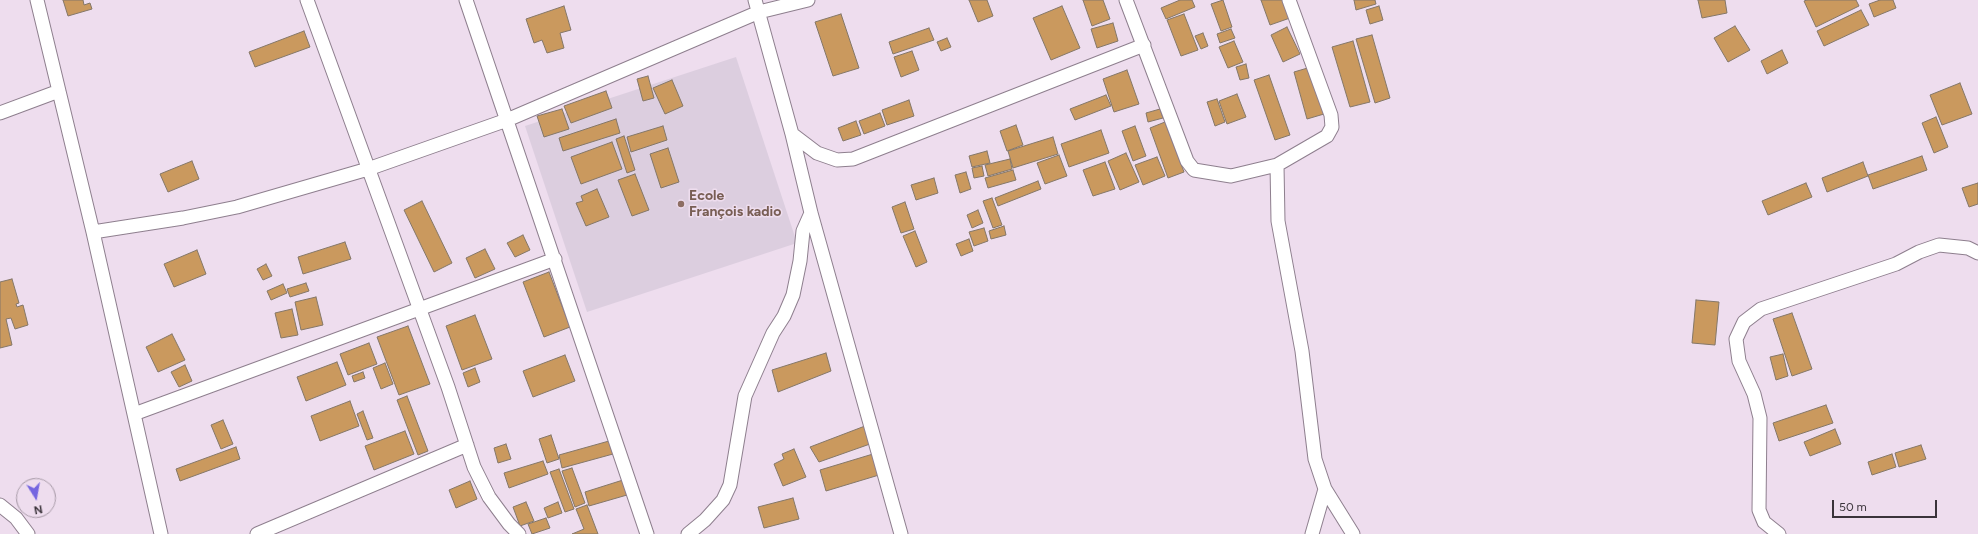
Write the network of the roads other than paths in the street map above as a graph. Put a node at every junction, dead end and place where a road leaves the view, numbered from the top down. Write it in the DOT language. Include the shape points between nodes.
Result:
graph roads {
  1 [pos="37,0"];
  2 [pos="307,0"];
  3 [pos="466,0"];
  4 [pos="808,0"];
  5 [pos="1126,0"];
  6 [pos="1290,0"];
  7 [pos="757,6"];
  8 [pos="1144,45"];
  9 [pos="59,91"];
  10 [pos="0,113"];
  11 [pos="507,120"];
  12 [pos="792,134"];
  13 [pos="1278,165"];
  14 [pos="368,169"];
  15 [pos="811,213"];
  16 [pos="93,232"];
  17 [pos="1978,253"];
  18 [pos="555,259"];
  19 [pos="420,310"];
  20 [pos="134,414"];
  21 [pos="467,445"];
  22 [pos="1325,489"];
  23 [pos="0,505"];
  24 [pos="28,534"];
  25 [pos="161,534"];
  26 [pos="257,534"];
  27 [pos="519,534"];
  28 [pos="647,534"];
  29 [pos="688,534"];
  30 [pos="901,534"];
  31 [pos="1312,534"];
  32 [pos="1353,534"];
  33 [pos="1779,534"];
  1 -- 9 [label="street"];
  2 -- 14 [label="street"];
  3 -- 11 [label="street"];
  4 -- 7 [label="street"];
  5 -- 8 [label="street"];
  6 -- 13 [label="street" via="1331,115 1332,127 1327,136"];
  7 -- 11 [label="street"];
  7 -- 12 [label="street"];
  8 -- 12 [label="street" via="853,159 837,160 817,153"];
  8 -- 13 [label="street" via="1187,161 1194,170 1231,176"];
  9 -- 10 [label="street"];
  9 -- 16 [label="street"];
  11 -- 14 [label="street"];
  11 -- 18 [label="street"];
  12 -- 15 [label="street"];
  13 -- 22 [label="street" via="1278,221 1302,351 1315,458"];
  14 -- 16 [label="street" via="237,207"];
  14 -- 19 [label="street"];
  15 -- 29 [label="street" via="803,231 793,295 784,316 773,332 745,396 730,485 723,500"];
  15 -- 30 [label="street"];
  16 -- 20 [label="street"];
  17 -- 33 [label="street" via="1968,248 1939,245 1896,264 1761,309 1744,322 1736,339 1739,361 1754,394 1760,418 1759,510 1764,522"];
  18 -- 19 [label="street"];
  18 -- 28 [label="street"];
  19 -- 20 [label="street"];
  19 -- 21 [label="street"];
  20 -- 25 [label="street"];
  21 -- 26 [label="street"];
  21 -- 27 [label="street" via="474,467 489,496"];
  22 -- 31 [label="street"];
  22 -- 32 [label="street"];
  23 -- 24 [label="street" via="16,518"];
}
